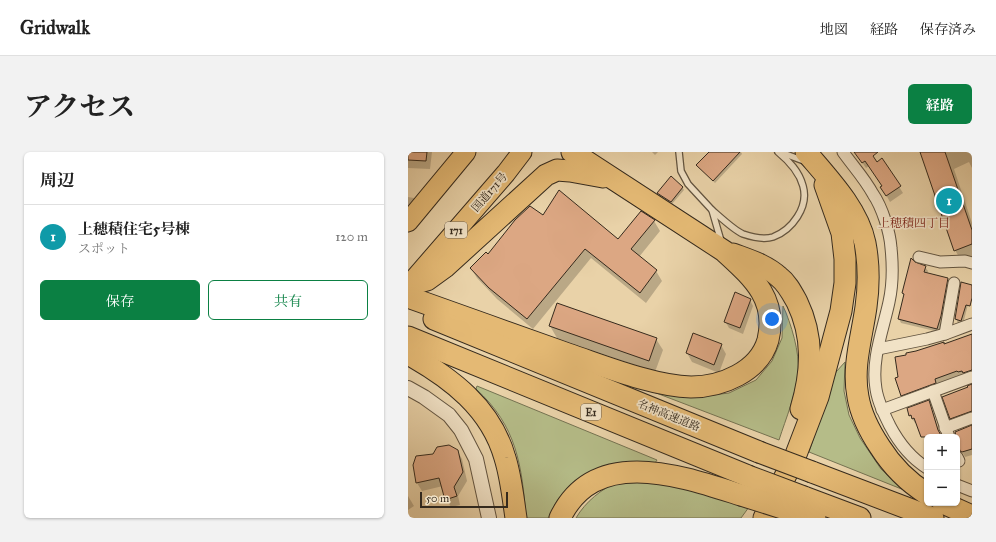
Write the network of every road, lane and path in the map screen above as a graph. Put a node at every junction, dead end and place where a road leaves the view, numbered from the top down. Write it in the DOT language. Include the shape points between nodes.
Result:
graph roads {
  1 [pos="466,152"];
  2 [pos="522,152"];
  3 [pos="528,152"];
  4 [pos="572,152"];
  5 [pos="679,152"];
  6 [pos="779,152"];
  7 [pos="843,152"];
  8 [pos="812,159"];
  9 [pos="506,174"];
  10 [pos="612,178"];
  11 [pos="712,210"];
  12 [pos="408,222"];
  13 [pos="724,251"];
  14 [pos="919,257"];
  15 [pos="972,263"];
  16 [pos="954,283"];
  17 [pos="408,288"];
  18 [pos="408,307"];
  19 [pos="457,322"];
  20 [pos="972,324"];
  21 [pos="945,334"];
  22 [pos="408,337"];
  23 [pos="878,349"];
  24 [pos="422,355"];
  25 [pos="972,377"];
  26 [pos="408,388"];
  27 [pos="932,392"];
  28 [pos="882,410"];
  29 [pos="972,418"];
  30 [pos="947,432"];
  31 [pos="924,466"];
  32 [pos="744,485"];
  33 [pos="960,486"];
  34 [pos="972,491"];
  35 [pos="924,492"];
  36 [pos="799,504"];
  37 [pos="950,506"];
  38 [pos="972,516"];
  39 [pos="489,518"];
  40 [pos="516,518"];
  41 [pos="560,518"];
  42 [pos="750,518"];
  43 [pos="764,518"];
  44 [pos="815,518"];
  45 [pos="860,518"];
  46 [pos="933,518"];
  1 -- 12 [label="highway"];
  2 -- 9 [label="highway, 国道171号 / 171"];
  3 -- 9 [label="highway"];
  4 -- 10 [label="highway"];
  5 -- 11 [label="lane" via="681,171 688,184"];
  6 -- 8 [label="lane"];
  6 -- 11 [label="lane" via="798,172 804,187 803,205 796,219 786,230 772,237 757,238 741,234"];
  7 -- 23 [label="street" via="874,194 891,246 893,274"];
  8 -- 35 [label="highway" via="849,206 859,223 865,242 868,287 856,376 858,397 864,416 885,455 900,472"];
  8 -- 43 [label="highway" via="842,233 845,259 842,311 818,397 794,457"];
  9 -- 17 [label="highway, 国道171号 / 171"];
  10 -- 13 [label="highway"];
  10 -- 17 [label="highway" via="570,170 557,170 546,175 445,267 427,280"];
  11 -- 13 [label="lane"];
  13 -- 19 [label="highway" via="758,284 770,312 770,326 767,341 759,358 731,379 711,386 668,384 635,376"];
  13 -- 42 [label="highway" via="766,267 780,277 799,307 806,325 809,344 807,384 792,434"];
  14 -- 15 [label="street" via="940,262"];
  16 -- 21 [label="street"];
  17 -- 19 [label="highway"];
  18 -- 19 [label="highway, 名神高速道路 / E1"];
  19 -- 46 [label="highway, 名神高速道路 / E1, bridge" via="758,452"];
  20 -- 21 [label="street"];
  21 -- 23 [label="street"];
  22 -- 24 [label="highway, E1"];
  23 -- 28 [label="street" via="875,368 876,388"];
  24 -- 32 [label="highway, E1"];
  24 -- 40 [label="highway" via="464,392 490,423 505,458"];
  25 -- 27 [label="street"];
  26 -- 39 [label="street" via="424,396 449,415 461,430 476,459"];
  27 -- 28 [label="street"];
  27 -- 30 [label="street"];
  28 -- 31 [label="street" via="896,438 916,461"];
  29 -- 30 [label="street"];
  32 -- 36 [label="highway, E1, bridge"];
  32 -- 41 [label="highway" via="642,471 625,472 606,476 578,492 566,505"];
  33 -- 34 [label="street"];
  36 -- 44 [label="highway"];
  36 -- 45 [label="highway, E1"];
  37 -- 38 [label="highway"];
}
